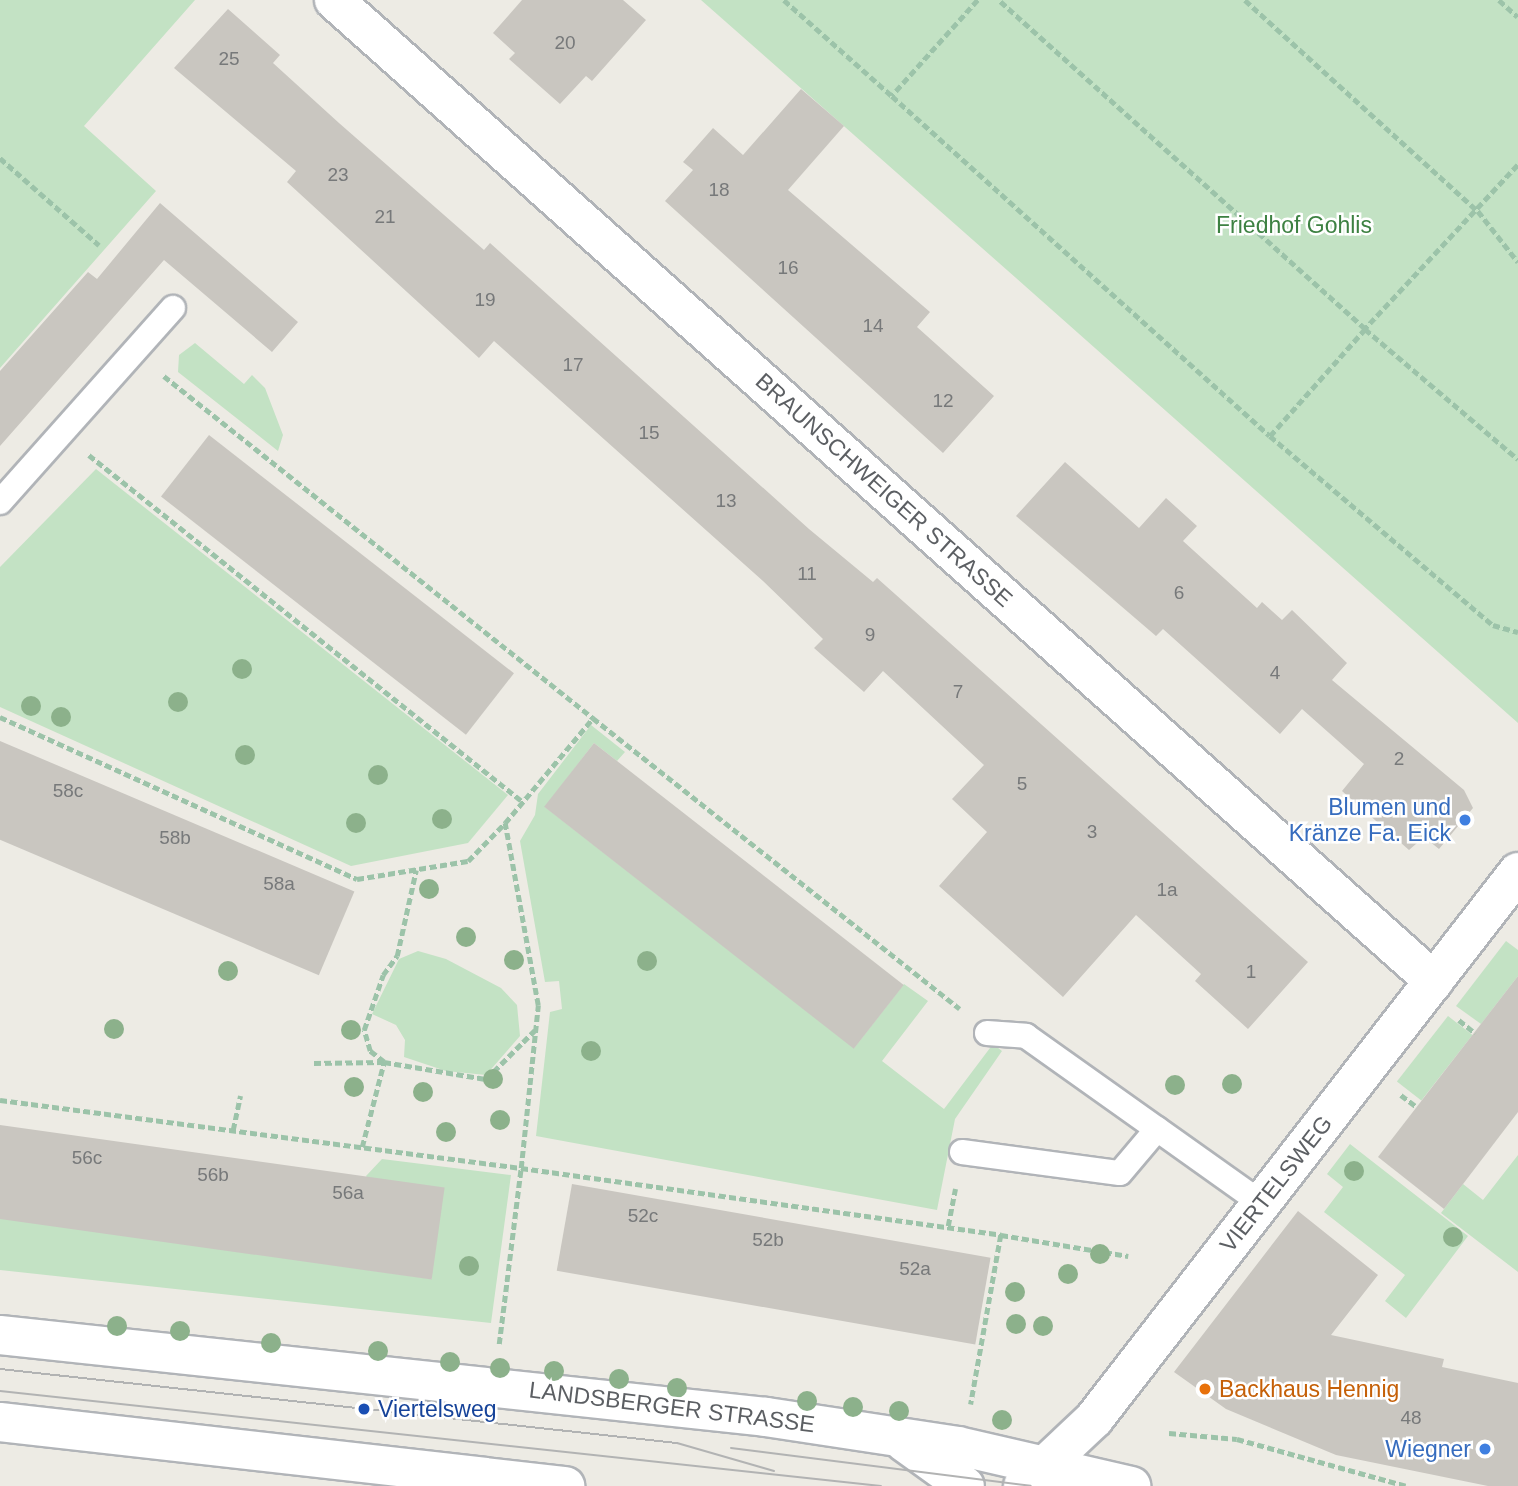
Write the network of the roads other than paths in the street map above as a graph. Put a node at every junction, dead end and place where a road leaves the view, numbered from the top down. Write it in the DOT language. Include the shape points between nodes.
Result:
graph roads {
  1 [pos="334,0"];
  2 [pos="173,308"];
  3 [pos="0,502"];
  4 [pos="1518,872"];
  5 [pos="1434,981"];
  6 [pos="987,1033"];
  7 [pos="1157,1129"];
  8 [pos="962,1152"];
  9 [pos="1261,1203"];
  10 [pos="0,1335"];
  11 [pos="0,1422"];
  12 [pos="893,1435"];
  13 [pos="1036,1474"];
  14 [pos="565,1486"];
  15 [pos="965,1486"];
  16 [pos="1130,1486"];
  1 -- 5 [label="street, BRAUNSCHWEIGER STRASSE"];
  2 -- 3 [label="lane"];
  4 -- 5 [label="street, VIERTELSWEG"];
  5 -- 9 [label="street, VIERTELSWEG"];
  6 -- 7 [label="lane" via="1026,1036"];
  7 -- 8 [label="lane" via="1119,1173"];
  7 -- 9 [label="lane"];
  9 -- 13 [label="street, VIERTELSWEG" via="1094,1419"];
  10 -- 12 [label="street, LANDSBERGER STRASSE" via="343,1368"];
  11 -- 14 [label="street"];
  12 -- 13 [label="street, LANDSBERGER STRASSE"];
  12 -- 15 [label="street"];
  13 -- 16 [label="street, LANDSBERGER STRASSE"];
}
